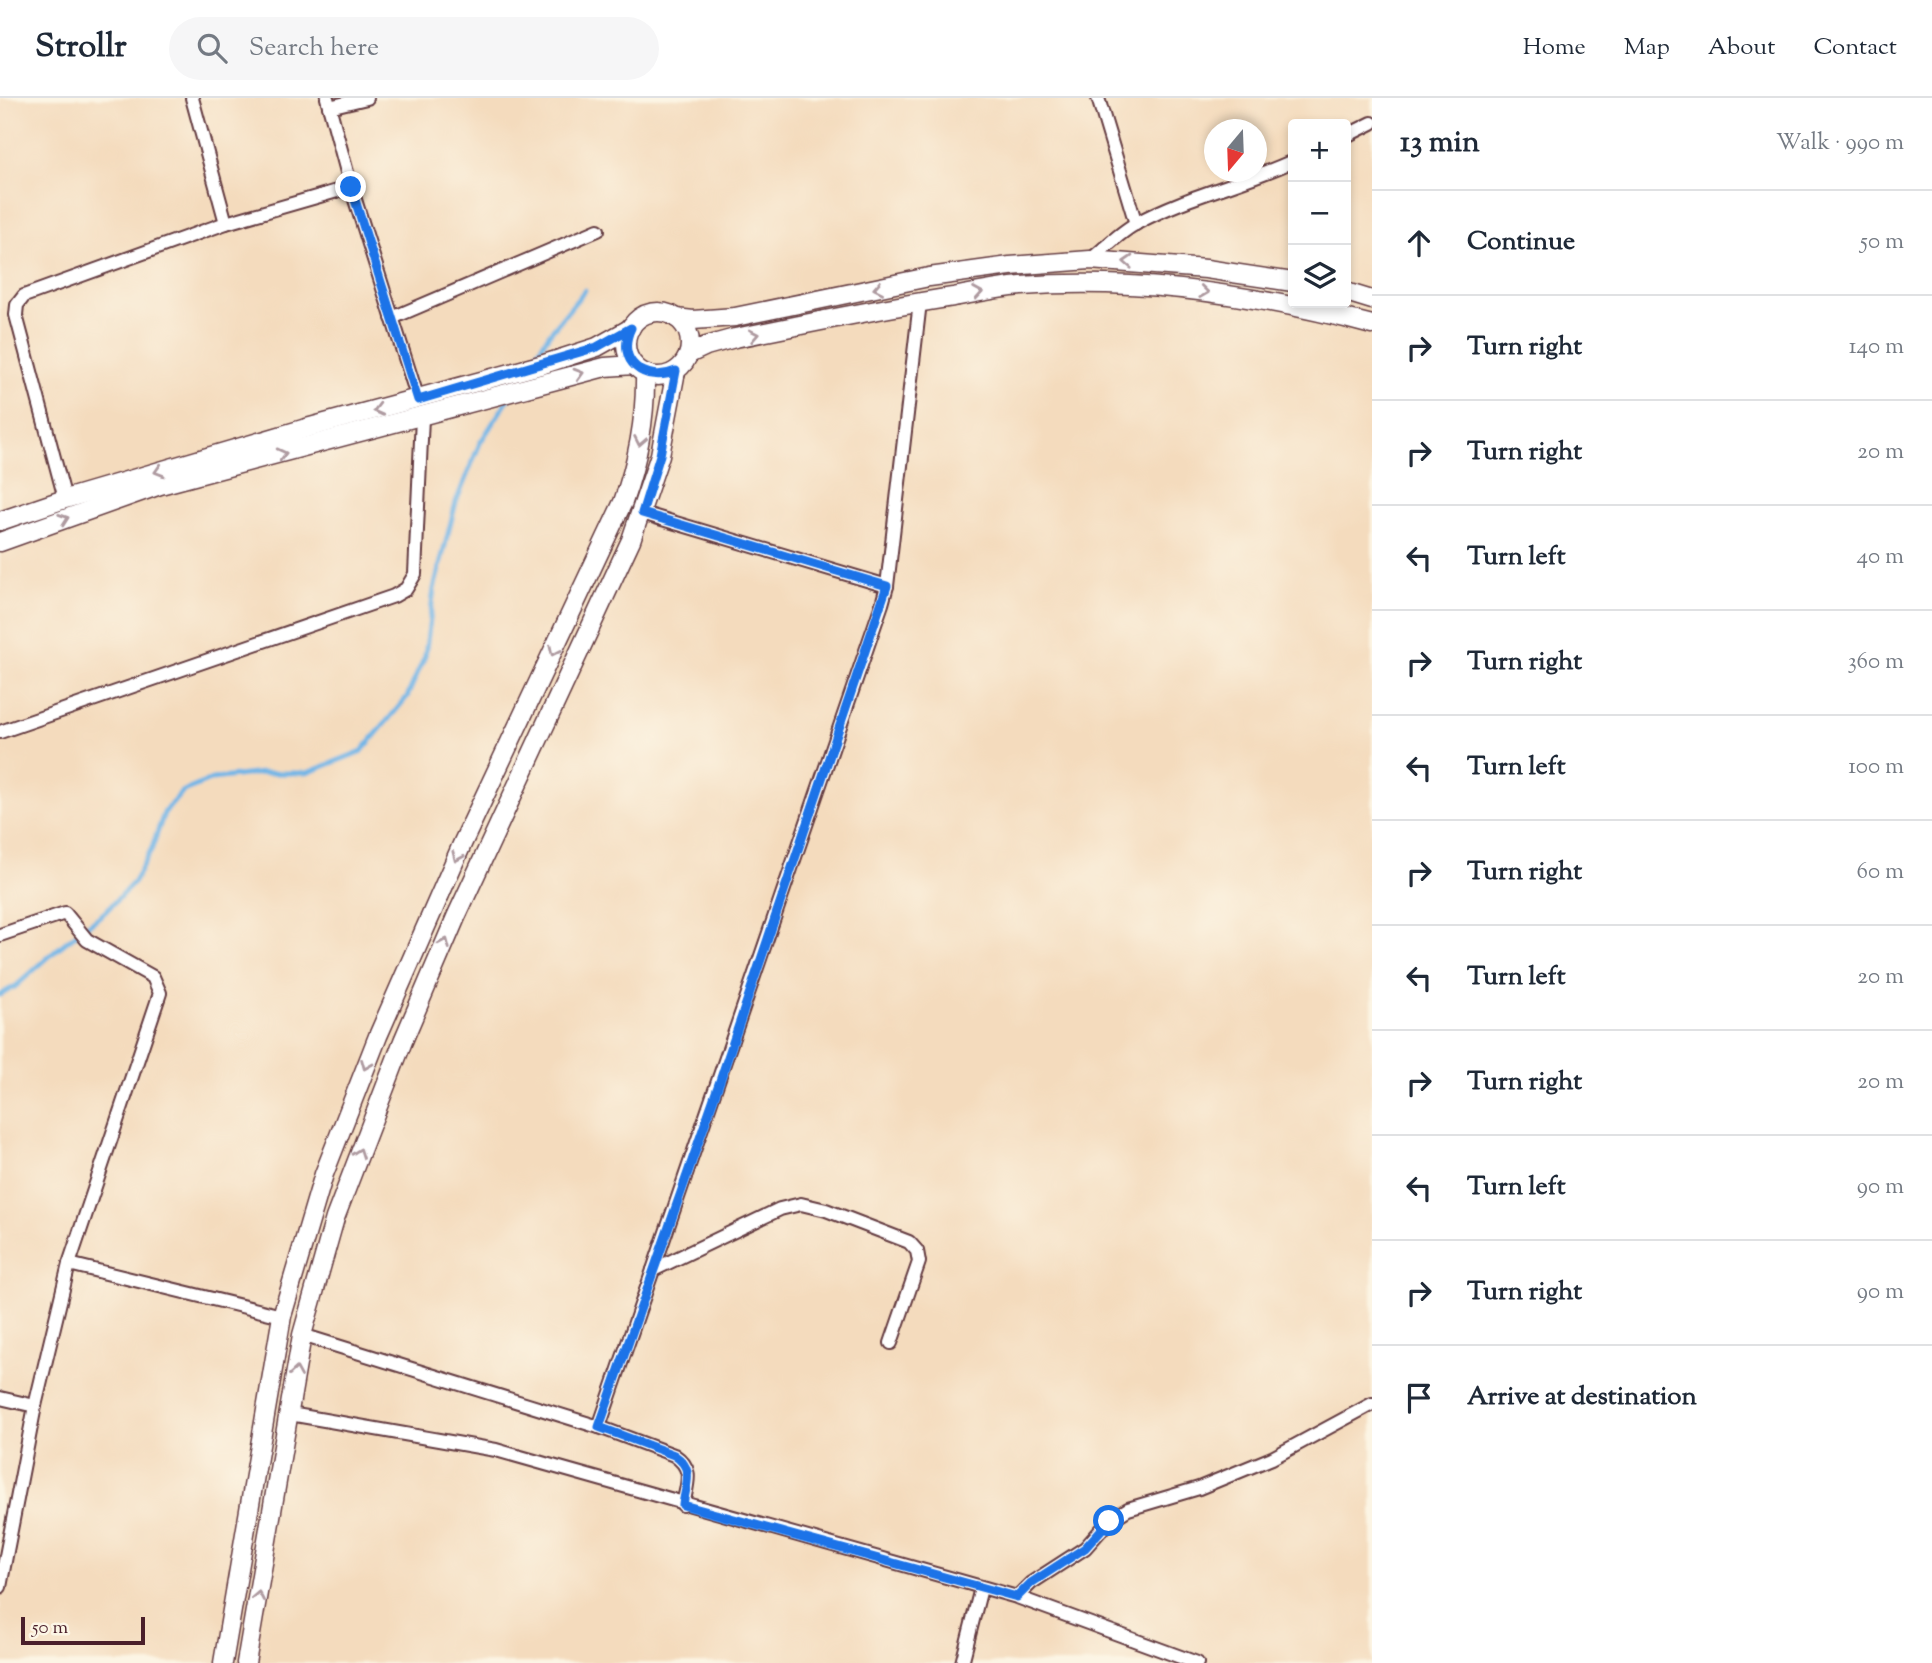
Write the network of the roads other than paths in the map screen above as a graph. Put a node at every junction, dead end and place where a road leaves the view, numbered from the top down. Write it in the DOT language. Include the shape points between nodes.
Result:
graph roads {
  1 [pos="192,98"];
  2 [pos="367,98"];
  3 [pos="1098,98"];
  4 [pos="328,103"];
  5 [pos="1372,123"];
  6 [pos="1351,134"];
  7 [pos="1288,163"];
  8 [pos="351,187"];
  9 [pos="226,223"];
  10 [pos="1136,224"];
  11 [pos="597,230"];
  12 [pos="1090,260"];
  13 [pos="1288,281"];
  14 [pos="1351,294"];
  15 [pos="1372,300"];
  16 [pos="920,302"];
  17 [pos="392,318"];
  18 [pos="676,318"];
  19 [pos="1372,325"];
  20 [pos="631,328"];
  21 [pos="689,354"];
  22 [pos="639,369"];
  23 [pos="676,371"];
  24 [pos="420,408"];
  25 [pos="65,499"];
  26 [pos="642,513"];
  27 [pos="0,522"];
  28 [pos="0,542"];
  29 [pos="887,586"];
  30 [pos="0,732"];
  31 [pos="0,935"];
  32 [pos="69,1264"];
  33 [pos="653,1270"];
  34 [pos="282,1316"];
  35 [pos="302,1335"];
  36 [pos="891,1343"];
  37 [pos="0,1398"];
  38 [pos="1372,1404"];
  39 [pos="35,1406"];
  40 [pos="290,1414"];
  41 [pos="599,1427"];
  42 [pos="683,1505"];
  43 [pos="0,1587"];
  44 [pos="981,1588"];
  45 [pos="1017,1597"];
  46 [pos="223,1663"];
  47 [pos="246,1663"];
  48 [pos="962,1663"];
  49 [pos="1197,1663"];
  1 -- 9 [label="street"];
  2 -- 4 [label="street"];
  3 -- 10 [label="street"];
  4 -- 8 [label="street"];
  5 -- 6 [label="street"];
  7 -- 10 [label="street"];
  8 -- 9 [label="street"];
  8 -- 17 [label="street"];
  9 -- 25 [label="street" via="24,296 17,305"];
  10 -- 12 [label="street"];
  11 -- 17 [label="street"];
  13 -- 12 [label="main road, one-way"];
  12 -- 18 [label="main road, one-way" via="929,278 735,317"];
  14 -- 15 [label="main road"];
  16 -- 19 [label="main road, one-way" via="1018,286 1128,285 1252,298"];
  21 -- 16 [label="main road, one-way" via="735,338"];
  16 -- 29 [label="street"];
  17 -- 24 [label="street"];
  18 -- 20 [label="main road" via="646,315"];
  18 -- 21 [label="main road" via="688,335"];
  20 -- 22 [label="main road" via="627,351"];
  20 -- 24 [label="main road" via="597,347"];
  21 -- 23 [label="main road"];
  22 -- 23 [label="main road" via="655,376"];
  24 -- 22 [label="main road, one-way" via="500,396 605,367"];
  22 -- 34 [label="main road, one-way" via="644,424 623,502 463,842 378,1036 324,1174"];
  23 -- 26 [label="main road" via="660,455"];
  24 -- 25 [label="main road, one-way" via="303,429"];
  28 -- 24 [label="main road, one-way" via="160,485"];
  24 -- 30 [label="street" via="415,574 406,589"];
  25 -- 27 [label="main road"];
  26 -- 29 [label="street"];
  35 -- 26 [label="main road, one-way" via="335,1218 403,1041"];
  29 -- 33 [label="street"];
  31 -- 32 [label="street" via="68,914 87,940 152,977 160,993"];
  32 -- 34 [label="street"];
  32 -- 39 [label="street"];
  33 -- 36 [label="street" via="780,1209 801,1203 826,1210 909,1242 917,1251 919,1262"];
  33 -- 41 [label="street"];
  34 -- 46 [label="main road"];
  40 -- 35 [label="main road, one-way"];
  35 -- 41 [label="street"];
  37 -- 39 [label="street"];
  38 -- 45 [label="street" via="1272,1458 1199,1488 1128,1509 1109,1521 1085,1548"];
  39 -- 43 [label="street"];
  40 -- 42 [label="street" via="496,1450"];
  47 -- 40 [label="main road, one-way"];
  41 -- 42 [label="street" via="684,1462 688,1470"];
  42 -- 44 [label="street"];
  44 -- 45 [label="street"];
  44 -- 48 [label="street"];
  45 -- 49 [label="street"];
}
